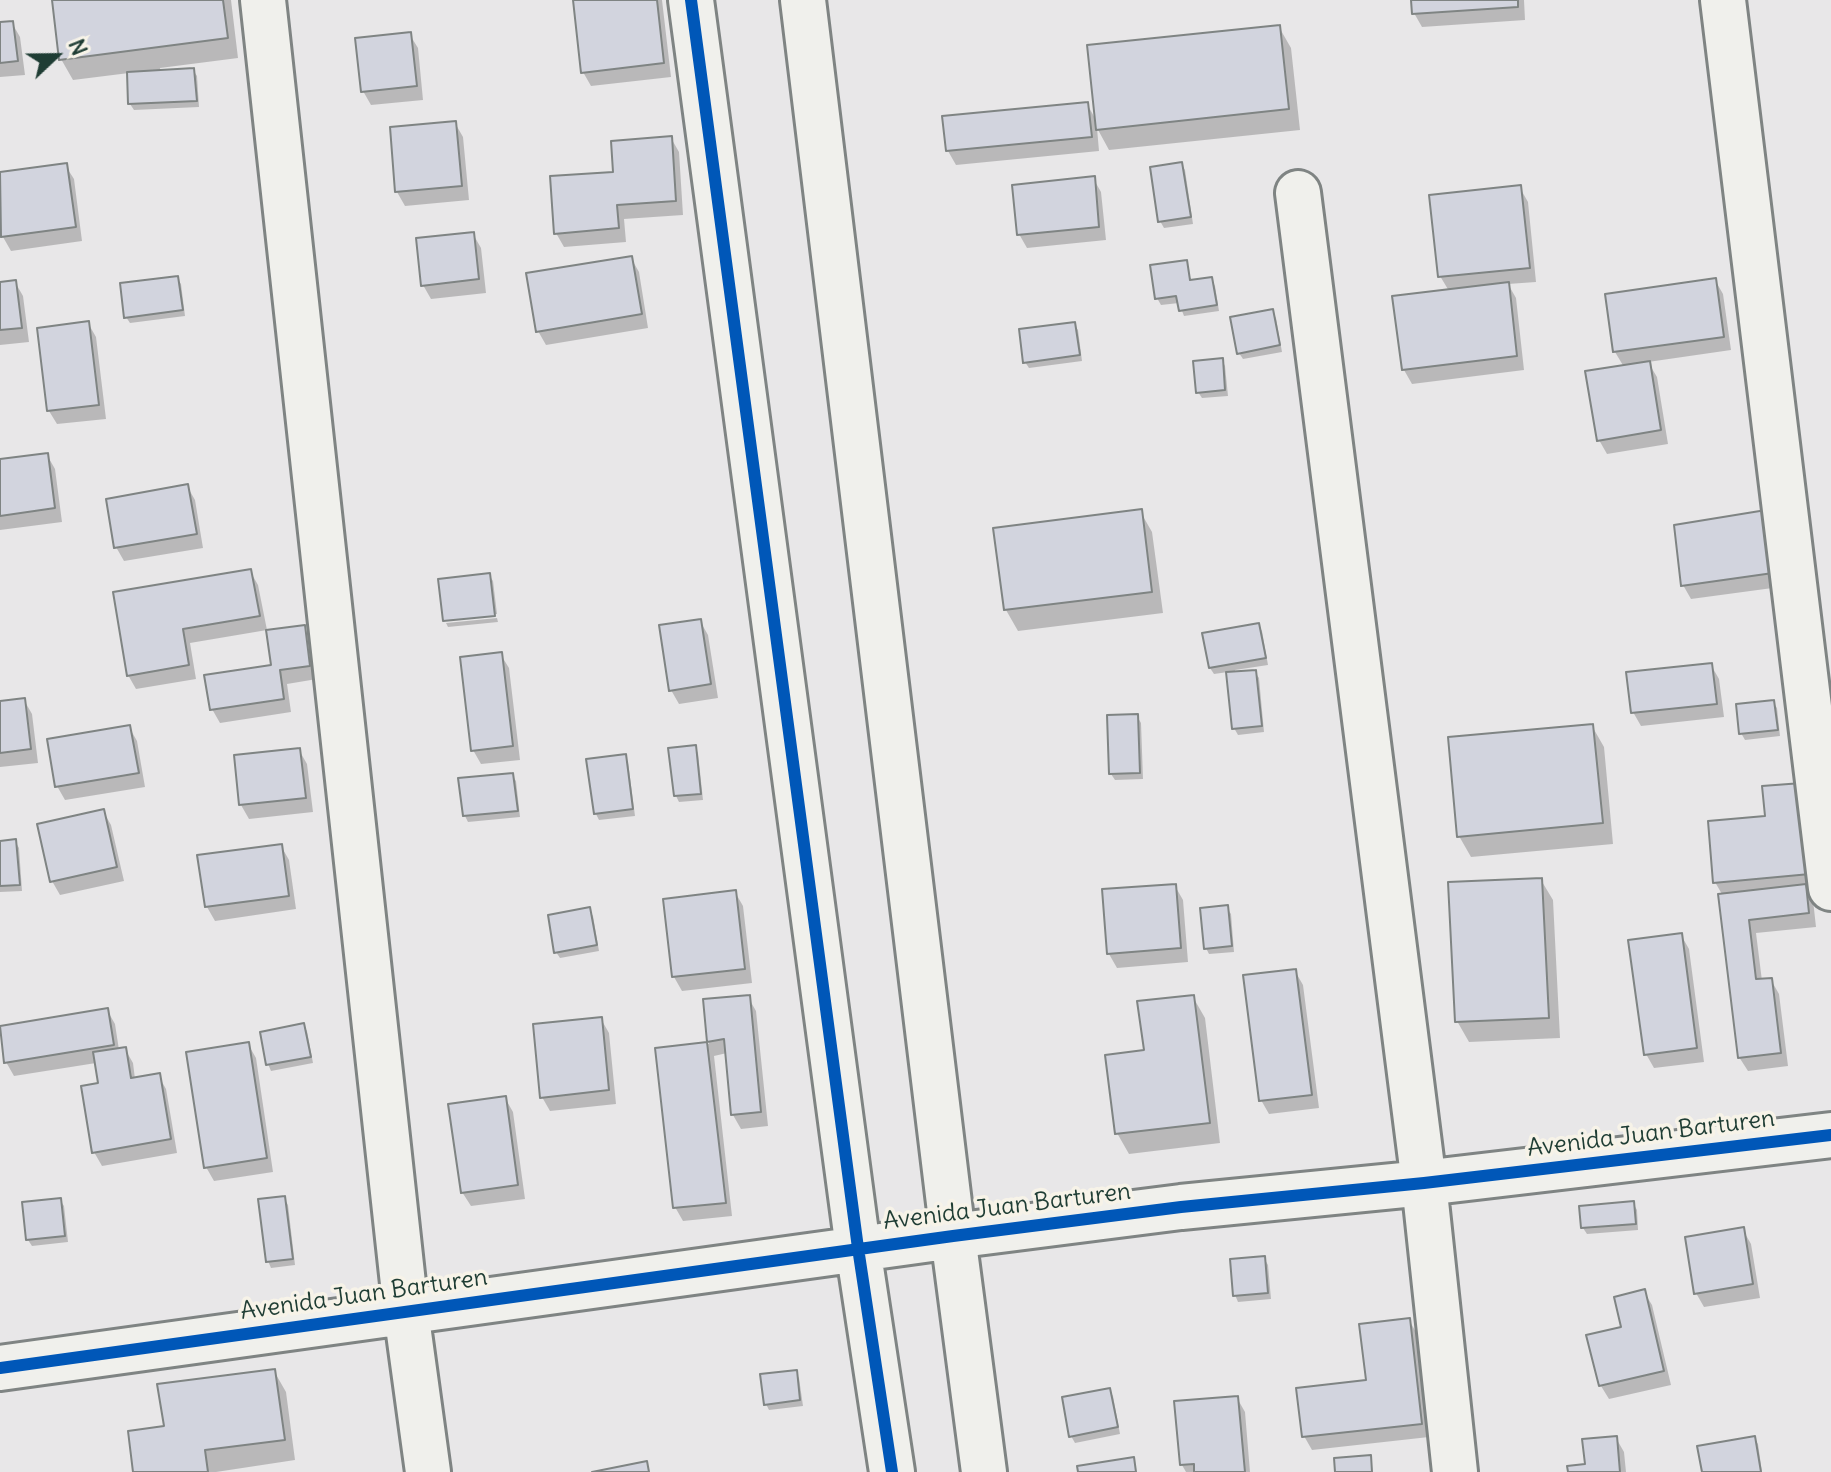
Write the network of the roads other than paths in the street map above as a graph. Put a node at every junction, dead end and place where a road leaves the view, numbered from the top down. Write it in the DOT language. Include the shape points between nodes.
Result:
graph roads {
  1 [pos="263,0"];
  2 [pos="691,0"];
  3 [pos="803,0"];
  4 [pos="1723,0"];
  5 [pos="1298,193"];
  6 [pos="1831,888"];
  7 [pos="1831,1135"];
  8 [pos="1424,1183"];
  9 [pos="953,1236"];
  10 [pos="858,1248"];
  11 [pos="406,1311"];
  12 [pos="0,1368"];
  13 [pos="428,1472"];
  14 [pos="892,1472"];
  15 [pos="984,1472"];
  16 [pos="1455,1472"];
  1 -- 11 [label="street"];
  2 -- 10 [label="street"];
  3 -- 9 [label="street"];
  4 -- 6 [label="street"];
  5 -- 8 [label="street"];
  7 -- 8 [label="street, Avenida Juan Barturen"];
  8 -- 9 [label="street, Avenida Juan Barturen"];
  8 -- 16 [label="street"];
  9 -- 10 [label="street, Avenida Juan Barturen"];
  9 -- 15 [label="street"];
  10 -- 11 [label="street, Avenida Juan Barturen"];
  10 -- 14 [label="street"];
  11 -- 12 [label="street, Avenida Juan Barturen"];
  11 -- 13 [label="street"];
}
